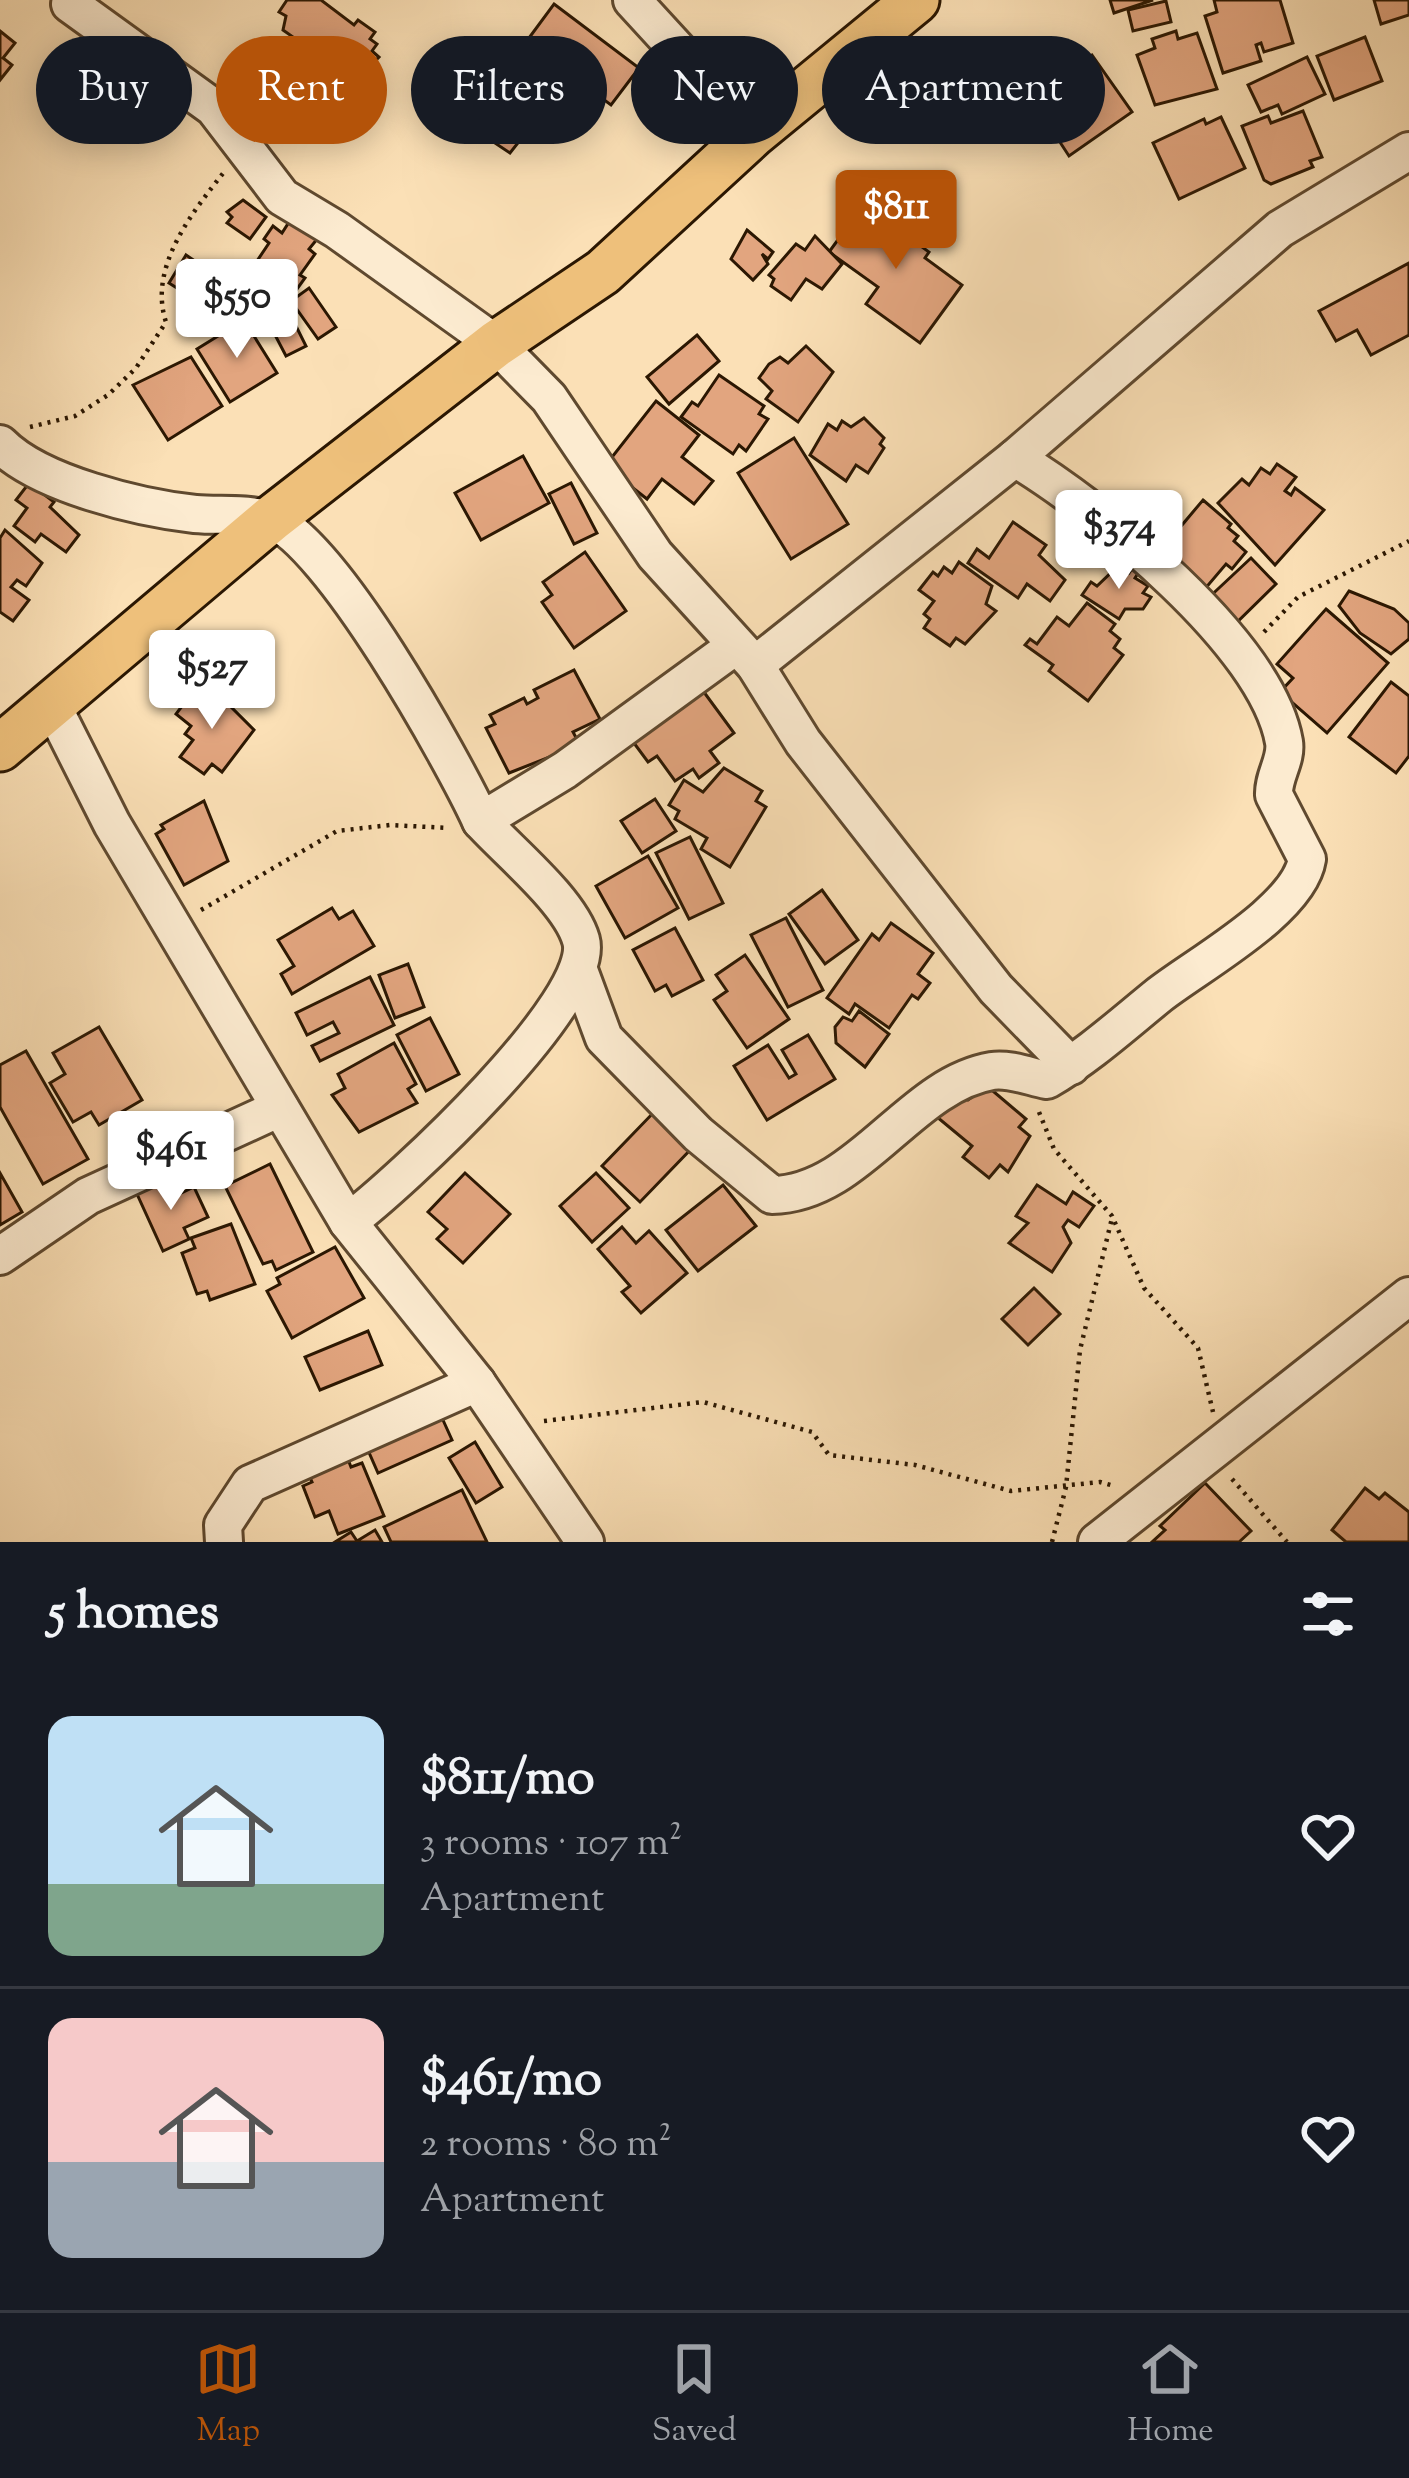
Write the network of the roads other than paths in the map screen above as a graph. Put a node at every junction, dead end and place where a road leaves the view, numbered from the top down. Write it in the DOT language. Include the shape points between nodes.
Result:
graph roads {
  1 [pos="632,0"];
  2 [pos="916,0"];
  3 [pos="70,4"];
  4 [pos="665,36"];
  5 [pos="798,98"];
  6 [pos="743,144"];
  7 [pos="1409,151"];
  8 [pos="496,344"];
  9 [pos="10,437"];
  10 [pos="1015,458"];
  11 [pos="271,520"];
  12 [pos="744,656"];
  13 [pos="50,701"];
  14 [pos="0,748"];
  15 [pos="482,821"];
  16 [pos="580,973"];
  17 [pos="604,1038"];
  18 [pos="528,1042"];
  19 [pos="1059,1073"];
  20 [pos="280,1108"];
  21 [pos="348,1222"];
  22 [pos="0,1256"];
  23 [pos="1409,1296"];
  24 [pos="477,1384"];
  25 [pos="224,1542"];
  26 [pos="584,1542"];
  27 [pos="1097,1542"];
  1 -- 4 [label="street"];
  2 -- 5 [label="main road"];
  3 -- 8 [label="street" via="214,108 282,197"];
  6 -- 8 [label="main road" via="603,272"];
  7 -- 10 [label="street" via="1280,229"];
  8 -- 11 [label="main road"];
  8 -- 12 [label="street" via="549,398 655,556"];
  9 -- 11 [label="street" via="27,466 86,489 189,513"];
  10 -- 12 [label="street"];
  10 -- 19 [label="street" via="1145,553 1253,674 1284,740 1274,795 1304,846 1306,868 1226,953"];
  11 -- 13 [label="main road"];
  11 -- 15 [label="street" via="359,610 450,752"];
  12 -- 15 [label="street"];
  12 -- 19 [label="street"];
  13 -- 14 [label="main road"];
  13 -- 20 [label="street" via="112,824"];
  15 -- 16 [label="street" via="566,911 582,942"];
  16 -- 17 [label="street"];
  16 -- 18 [label="street"];
  17 -- 18 [label="street"];
  17 -- 19 [label="street" via="772,1195 795,1195 820,1180 962,1079 997,1070"];
  18 -- 21 [label="street" via="423,1159"];
  20 -- 21 [label="street"];
  20 -- 22 [label="street" via="88,1196"];
  21 -- 24 [label="street"];
  23 -- 27 [label="street"];
  24 -- 25 [label="street" via="250,1484 223,1525"];
  24 -- 26 [label="street"];
}
